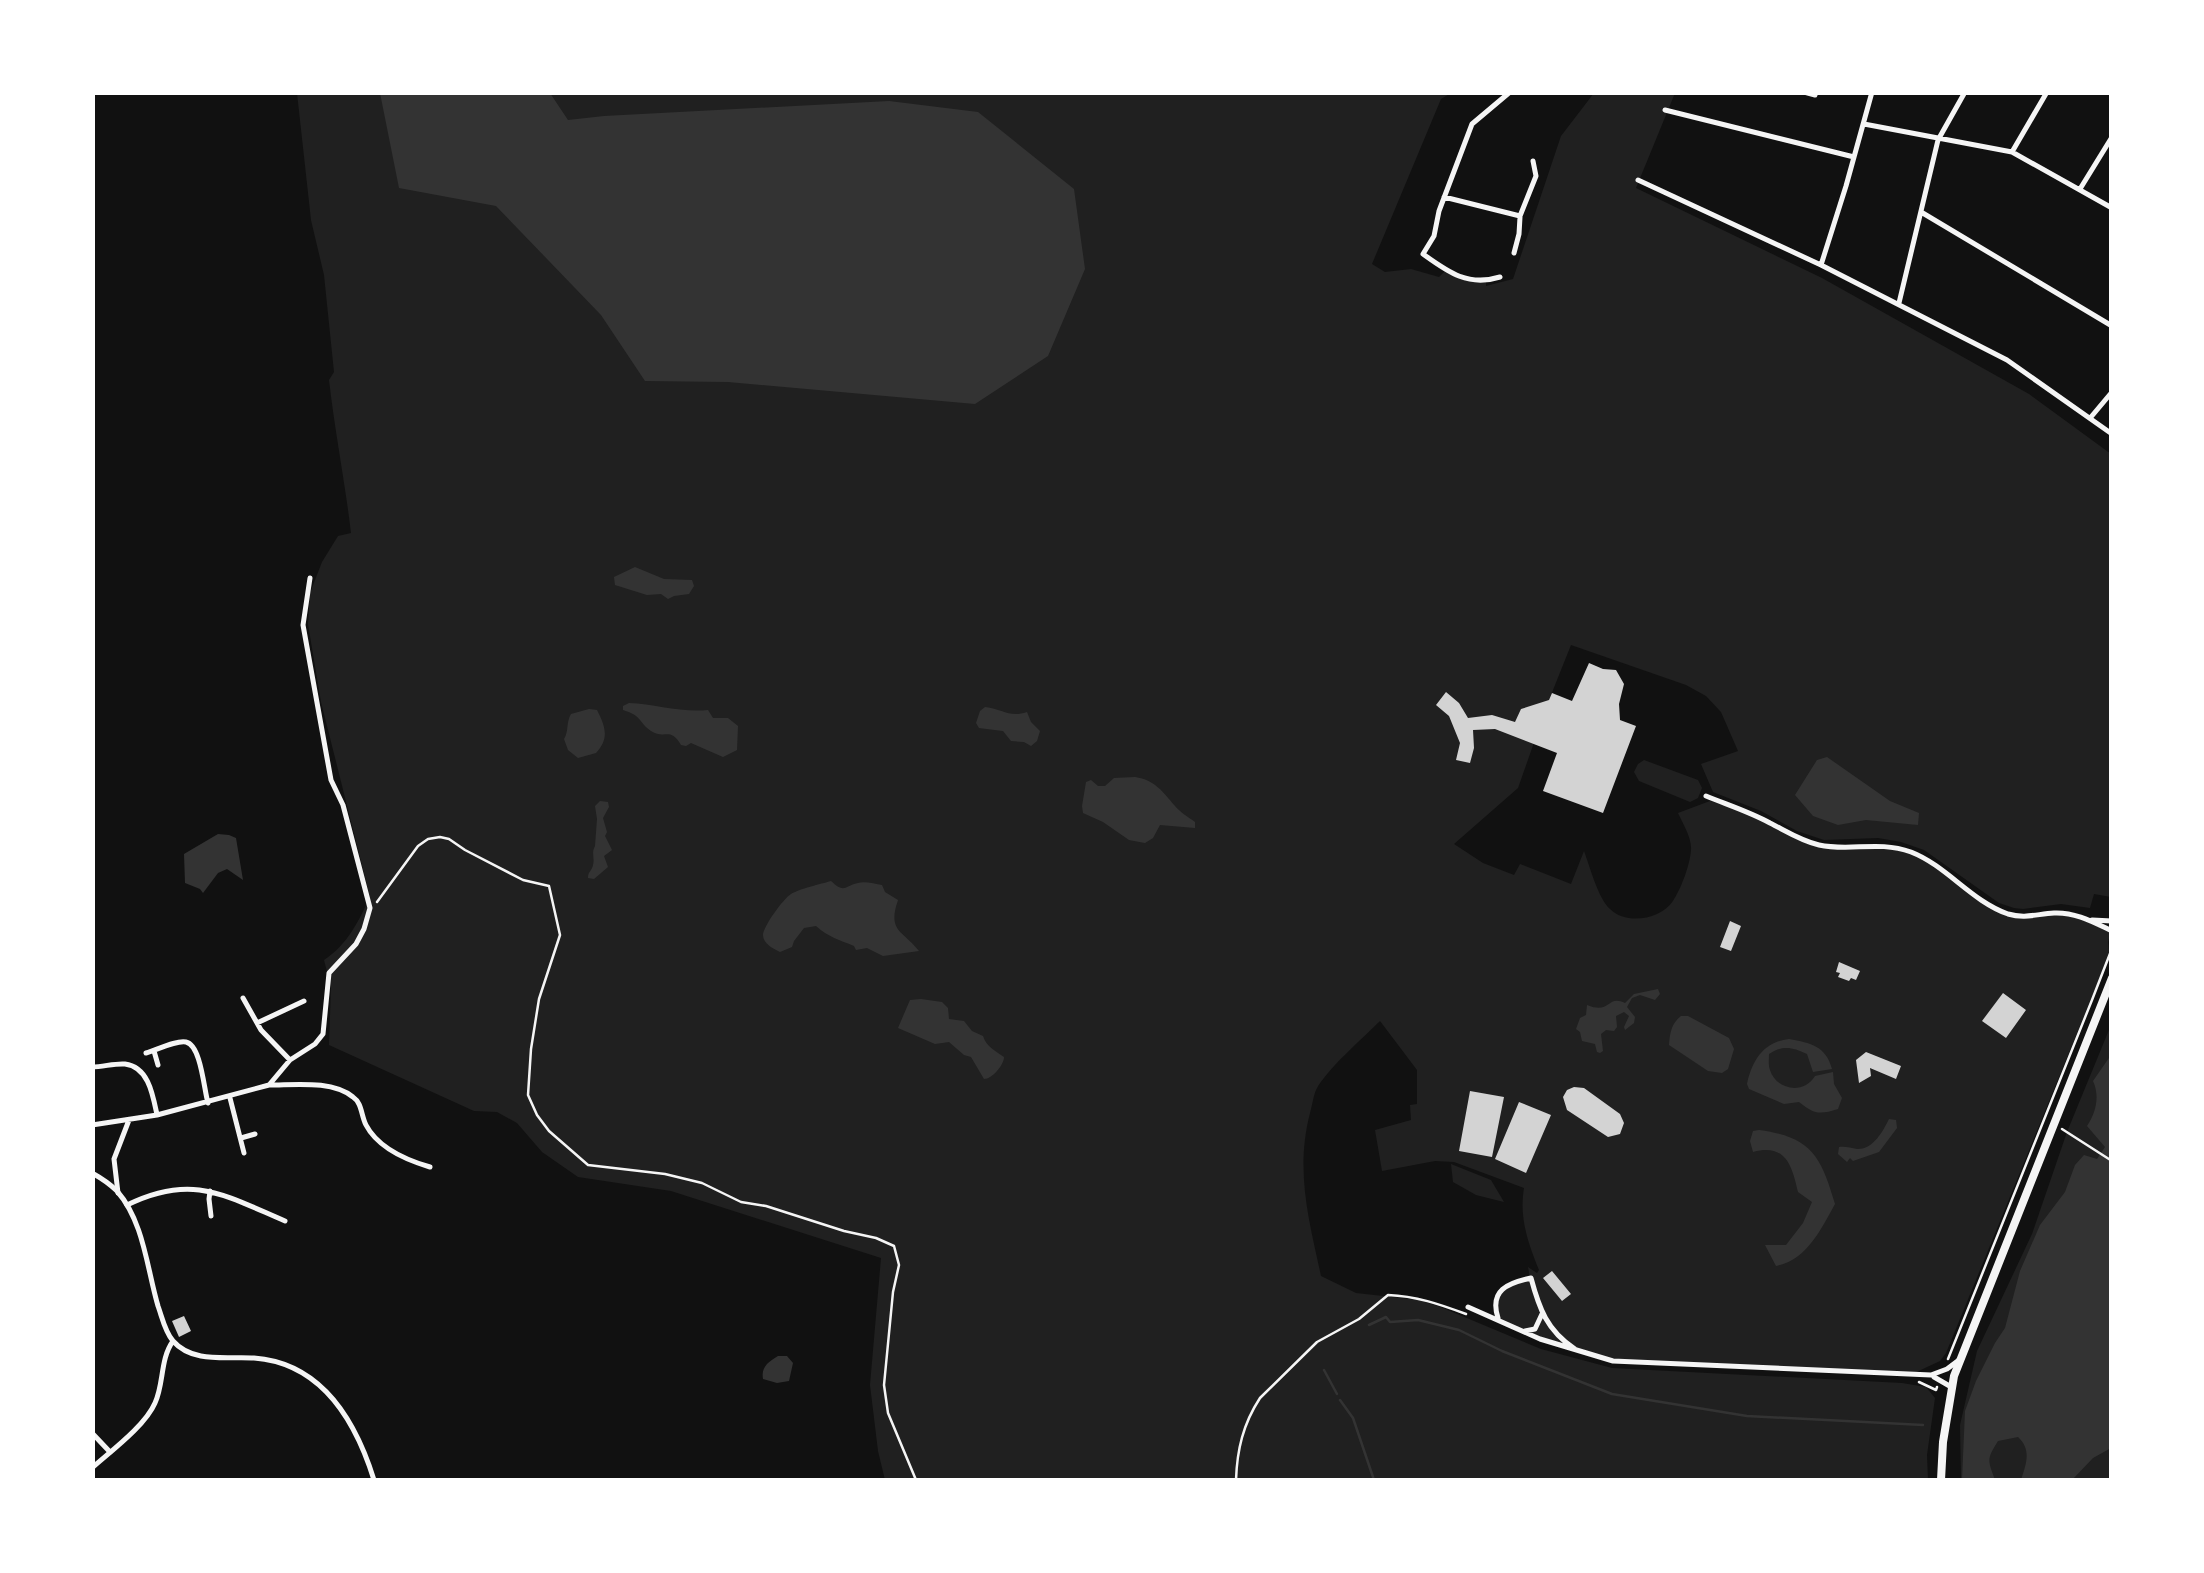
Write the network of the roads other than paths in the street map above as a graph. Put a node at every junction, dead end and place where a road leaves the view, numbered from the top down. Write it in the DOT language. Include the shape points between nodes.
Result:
graph roads {
  1 [pos="1510,92"];
  2 [pos="1804,92"];
  3 [pos="1872,92"];
  4 [pos="1965,92"];
  5 [pos="2047,92"];
  6 [pos="1815,95"];
  7 [pos="1665,110"];
  8 [pos="1864,124"];
  9 [pos="2112,136"];
  10 [pos="1938,140"];
  11 [pos="2012,152"];
  12 [pos="1854,157"];
  13 [pos="1533,161"];
  14 [pos="1638,180"];
  15 [pos="2080,189"];
  16 [pos="1444,198"];
  17 [pos="2112,208"];
  18 [pos="1921,212"];
  19 [pos="1520,216"];
  20 [pos="1514,253"];
  21 [pos="1820,264"];
  22 [pos="1500,277"];
  23 [pos="1898,304"];
  24 [pos="2112,326"];
  25 [pos="2112,392"];
  26 [pos="2091,418"];
  27 [pos="2112,434"];
  28 [pos="310,578"];
  29 [pos="1706,796"];
  30 [pos="2089,920"];
  31 [pos="2112,921"];
  32 [pos="2112,934"];
  33 [pos="2112,978"];
  34 [pos="243,998"];
  35 [pos="304,1001"];
  36 [pos="257,1023"];
  37 [pos="154,1051"];
  38 [pos="146,1054"];
  39 [pos="290,1060"];
  40 [pos="158,1065"];
  41 [pos="92,1067"];
  42 [pos="269,1085"];
  43 [pos="230,1097"];
  44 [pos="208,1103"];
  45 [pos="157,1115"];
  46 [pos="129,1120"];
  47 [pos="92,1125"];
  48 [pos="255,1134"];
  49 [pos="241,1138"];
  50 [pos="244,1153"];
  51 [pos="430,1167"];
  52 [pos="92,1172"];
  53 [pos="210,1191"];
  54 [pos="118,1193"];
  55 [pos="126,1205"];
  56 [pos="211,1216"];
  57 [pos="284,1221"];
  58 [pos="1496,1302"];
  59 [pos="1542,1314"];
  60 [pos="1500,1321"];
  61 [pos="1522,1331"];
  62 [pos="173,1341"];
  63 [pos="1586,1355"];
  64 [pos="1962,1358"];
  65 [pos="1931,1375"];
  66 [pos="1952,1388"];
  67 [pos="92,1433"];
  68 [pos="110,1452"];
  69 [pos="92,1468"];
  70 [pos="374,1480"];
  71 [pos="1942,1480"];
  1 -- 16 [label="street" via="1472,124"];
  2 -- 6 [label="street"];
  3 -- 8 [label="street"];
  4 -- 10 [label="street"];
  5 -- 11 [label="street"];
  7 -- 12 [label="street"];
  8 -- 10 [label="street"];
  8 -- 12 [label="street"];
  9 -- 15 [label="street"];
  10 -- 11 [label="street"];
  10 -- 18 [label="street"];
  11 -- 15 [label="street"];
  12 -- 21 [label="street"];
  13 -- 19 [label="street" via="1536,176"];
  14 -- 21 [label="street"];
  15 -- 17 [label="street"];
  16 -- 19 [label="street"];
  16 -- 22 [label="street" via="1423,254 1480,282"];
  18 -- 23 [label="street"];
  18 -- 24 [label="street"];
  19 -- 20 [label="street"];
  21 -- 23 [label="street"];
  23 -- 26 [label="street" via="2007,360"];
  25 -- 26 [label="street"];
  26 -- 27 [label="street"];
  28 -- 39 [label="street" via="303,625 331,780 370,908 356,944 329,973 323,1034"];
  29 -- 30 [label="street" via="1812,844 1910,852 2006,913"];
  30 -- 31 [label="street"];
  30 -- 32 [label="street"];
  33 -- 64 [label="main road"];
  34 -- 36 [label="street"];
  35 -- 36 [label="street"];
  36 -- 39 [label="street"];
  37 -- 38 [label="street"];
  37 -- 40 [label="street"];
  37 -- 44 [label="street" via="184,1042 195,1048"];
  39 -- 42 [label="street"];
  41 -- 45 [label="street" via="139,1070"];
  42 -- 43 [label="street"];
  42 -- 51 [label="street" via="343,1091 357,1099 367,1127 383,1144"];
  43 -- 44 [label="street"];
  43 -- 49 [label="street"];
  44 -- 45 [label="street"];
  45 -- 46 [label="street"];
  46 -- 47 [label="street"];
  46 -- 54 [label="street" via="114,1159"];
  48 -- 49 [label="street"];
  49 -- 50 [label="street"];
  52 -- 54 [label="street"];
  53 -- 55 [label="street" via="173,1188"];
  53 -- 56 [label="street"];
  53 -- 57 [label="street"];
  54 -- 55 [label="street"];
  55 -- 62 [label="street"];
  58 -- 59 [label="street" via="1506,1285 1530,1278"];
  58 -- 60 [label="street"];
  58 -- 60 [label="street" via="1469,1308"];
  59 -- 61 [label="street" via="1535,1329"];
  59 -- 63 [label="street" via="1559,1337"];
  60 -- 61 [label="street"];
  61 -- 63 [label="street"];
  62 -- 68 [label="street" via="151,1412"];
  62 -- 70 [label="street" via="205,1356 265,1359 301,1372 350,1422"];
  63 -- 65 [label="street"];
  64 -- 65 [label="street"];
  64 -- 66 [label="main road"];
  65 -- 66 [label="street"];
  66 -- 71 [label="main road"];
  67 -- 68 [label="street"];
  68 -- 69 [label="street"];
}
